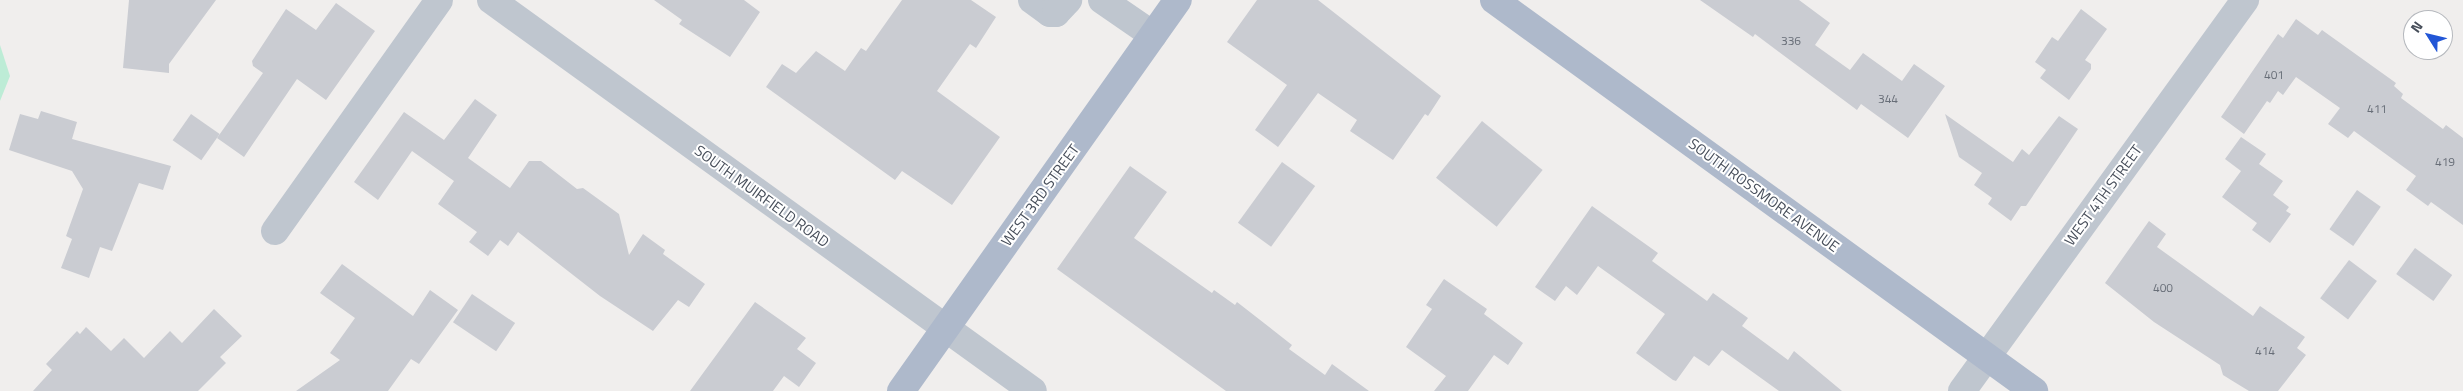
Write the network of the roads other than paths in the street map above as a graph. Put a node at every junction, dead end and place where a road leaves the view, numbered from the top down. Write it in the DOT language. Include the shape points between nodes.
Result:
graph roads {
  1 [pos="439,0"];
  2 [pos="491,0"];
  3 [pos="1032,0"];
  4 [pos="1068,0"];
  5 [pos="1102,0"];
  6 [pos="1178,0"];
  7 [pos="1494,0"];
  8 [pos="2245,0"];
  9 [pos="1153,35"];
  10 [pos="275,231"];
  11 [pos="946,328"];
  12 [pos="1987,356"];
  13 [pos="901,391"];
  14 [pos="1033,391"];
  15 [pos="1962,391"];
  16 [pos="2034,391"];
  1 -- 10 [label="street"];
  2 -- 11 [label="street, SOUTH MUIRFIELD ROAD"];
  3 -- 4 [label="street" via="1050,13 1056,13"];
  5 -- 9 [label="street"];
  6 -- 9 [label="main road, WEST 3RD STREET"];
  7 -- 12 [label="main road, SOUTH ROSSMORE AVENUE"];
  8 -- 12 [label="street, WEST 4TH STREET"];
  9 -- 11 [label="main road, WEST 3RD STREET"];
  11 -- 13 [label="main road, WEST 3RD STREET"];
  11 -- 14 [label="street, SOUTH MUIRFIELD ROAD"];
  12 -- 15 [label="street, WEST 4TH STREET"];
  12 -- 16 [label="main road, SOUTH ROSSMORE AVENUE"];
}
